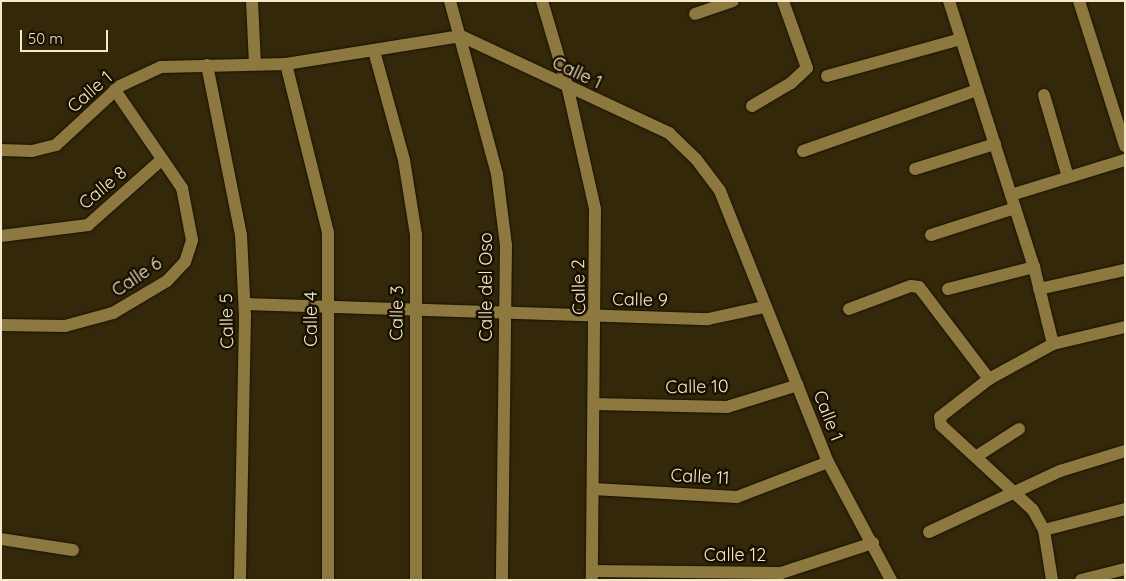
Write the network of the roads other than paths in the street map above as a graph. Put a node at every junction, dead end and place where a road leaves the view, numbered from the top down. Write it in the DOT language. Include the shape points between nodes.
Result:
graph roads {
  1 [pos="252,1"];
  2 [pos="450,1"];
  3 [pos="733,1"];
  4 [pos="783,1"];
  5 [pos="949,1"];
  6 [pos="1079,1"];
  7 [pos="546,2"];
  8 [pos="695,14"];
  9 [pos="461,36"];
  10 [pos="961,39"];
  11 [pos="374,51"];
  12 [pos="255,64"];
  13 [pos="286,64"];
  14 [pos="207,65"];
  15 [pos="827,76"];
  16 [pos="568,89"];
  17 [pos="115,90"];
  18 [pos="977,90"];
  19 [pos="1044,95"];
  20 [pos="752,106"];
  21 [pos="995,144"];
  22 [pos="1125,146"];
  23 [pos="1,150"];
  24 [pos="803,151"];
  25 [pos="1125,160"];
  26 [pos="160,161"];
  27 [pos="915,169"];
  28 [pos="1068,177"];
  29 [pos="1011,195"];
  30 [pos="1015,208"];
  31 [pos="931,234"];
  32 [pos="1,236"];
  33 [pos="1034,267"];
  34 [pos="1125,270"];
  35 [pos="948,289"];
  36 [pos="1039,289"];
  37 [pos="245,304"];
  38 [pos="328,305"];
  39 [pos="764,307"];
  40 [pos="849,308"];
  41 [pos="414,310"];
  42 [pos="504,313"];
  43 [pos="597,317"];
  44 [pos="1,325"];
  45 [pos="1125,328"];
  46 [pos="1053,344"];
  47 [pos="989,379"];
  48 [pos="798,385"];
  49 [pos="594,404"];
  50 [pos="1019,428"];
  51 [pos="1125,451"];
  52 [pos="976,456"];
  53 [pos="828,462"];
  54 [pos="593,489"];
  55 [pos="1016,492"];
  56 [pos="1125,509"];
  57 [pos="1044,530"];
  58 [pos="929,532"];
  59 [pos="1,539"];
  60 [pos="873,543"];
  61 [pos="74,550"];
  62 [pos="1125,569"];
  63 [pos="592,576"];
  64 [pos="240,580"];
  65 [pos="328,580"];
  66 [pos="416,580"];
  67 [pos="502,580"];
  68 [pos="891,580"];
  69 [pos="1052,580"];
  70 [pos="1081,580"];
  1 -- 12 [label="street"];
  2 -- 9 [label="street, Calle del Oso"];
  3 -- 8 [label="street"];
  4 -- 20 [label="street" via="807,68 791,83"];
  5 -- 10 [label="street"];
  6 -- 22 [label="street"];
  7 -- 16 [label="street, Calle 2"];
  9 -- 11 [label="street, Calle 1"];
  9 -- 16 [label="street, Calle 1"];
  9 -- 42 [label="street, Calle del Oso" via="497,174 506,244"];
  10 -- 15 [label="street"];
  10 -- 18 [label="street"];
  11 -- 13 [label="street, Calle 1"];
  11 -- 41 [label="street, Calle 3" via="404,160 416,234"];
  12 -- 13 [label="street, Calle 1"];
  12 -- 14 [label="street, Calle 1"];
  13 -- 38 [label="street, Calle 4" via="328,233"];
  14 -- 17 [label="street, Calle 1" via="161,67"];
  14 -- 37 [label="street, Calle 5" via="241,235"];
  16 -- 39 [label="street, Calle 1" via="669,133 696,159 720,191"];
  16 -- 43 [label="street, Calle 2" via="595,209"];
  17 -- 23 [label="street, Calle 1" via="56,146 32,151"];
  17 -- 26 [label="street, Calle 6"];
  18 -- 21 [label="street"];
  18 -- 24 [label="street"];
  19 -- 28 [label="street"];
  21 -- 27 [label="street"];
  21 -- 29 [label="street"];
  25 -- 28 [label="street"];
  26 -- 32 [label="street, Calle 8" via="88,224"];
  26 -- 44 [label="street, Calle 6" via="182,188 192,240 185,262 167,281 114,313 65,326"];
  28 -- 29 [label="street"];
  29 -- 30 [label="street"];
  30 -- 31 [label="street"];
  30 -- 33 [label="street"];
  33 -- 35 [label="street"];
  33 -- 36 [label="street"];
  34 -- 36 [label="street"];
  36 -- 46 [label="street"];
  37 -- 38 [label="street, Calle 9"];
  37 -- 64 [label="street, Calle 5"];
  38 -- 41 [label="street, Calle 9"];
  38 -- 65 [label="street, Calle 4"];
  39 -- 43 [label="street, Calle 9" via="708,319"];
  39 -- 48 [label="street, Calle 1"];
  40 -- 47 [label="street" via="912,286 919,287"];
  41 -- 42 [label="street, Calle 9"];
  41 -- 66 [label="street, Calle 3"];
  42 -- 43 [label="street, Calle 9"];
  42 -- 67 [label="street, Calle del Oso"];
  43 -- 49 [label="street, Calle 2"];
  45 -- 46 [label="street"];
  46 -- 47 [label="street"];
  47 -- 52 [label="street" via="939,421"];
  48 -- 49 [label="street, Calle 10" via="727,407"];
  48 -- 53 [label="street, Calle 1"];
  49 -- 54 [label="street, Calle 2"];
  50 -- 52 [label="street"];
  51 -- 55 [label="street" via="1060,471"];
  52 -- 55 [label="street"];
  53 -- 54 [label="street, Calle 11" via="737,497"];
  53 -- 60 [label="street, Calle 1"];
  54 -- 63 [label="street, Calle 2"];
  55 -- 57 [label="street"];
  55 -- 58 [label="street"];
  56 -- 57 [label="street"];
  57 -- 69 [label="street"];
  59 -- 61 [label="street"];
  60 -- 63 [label="street, Calle 12" via="781,573"];
  60 -- 68 [label="street, Calle 1"];
  62 -- 70 [label="street"];
}
